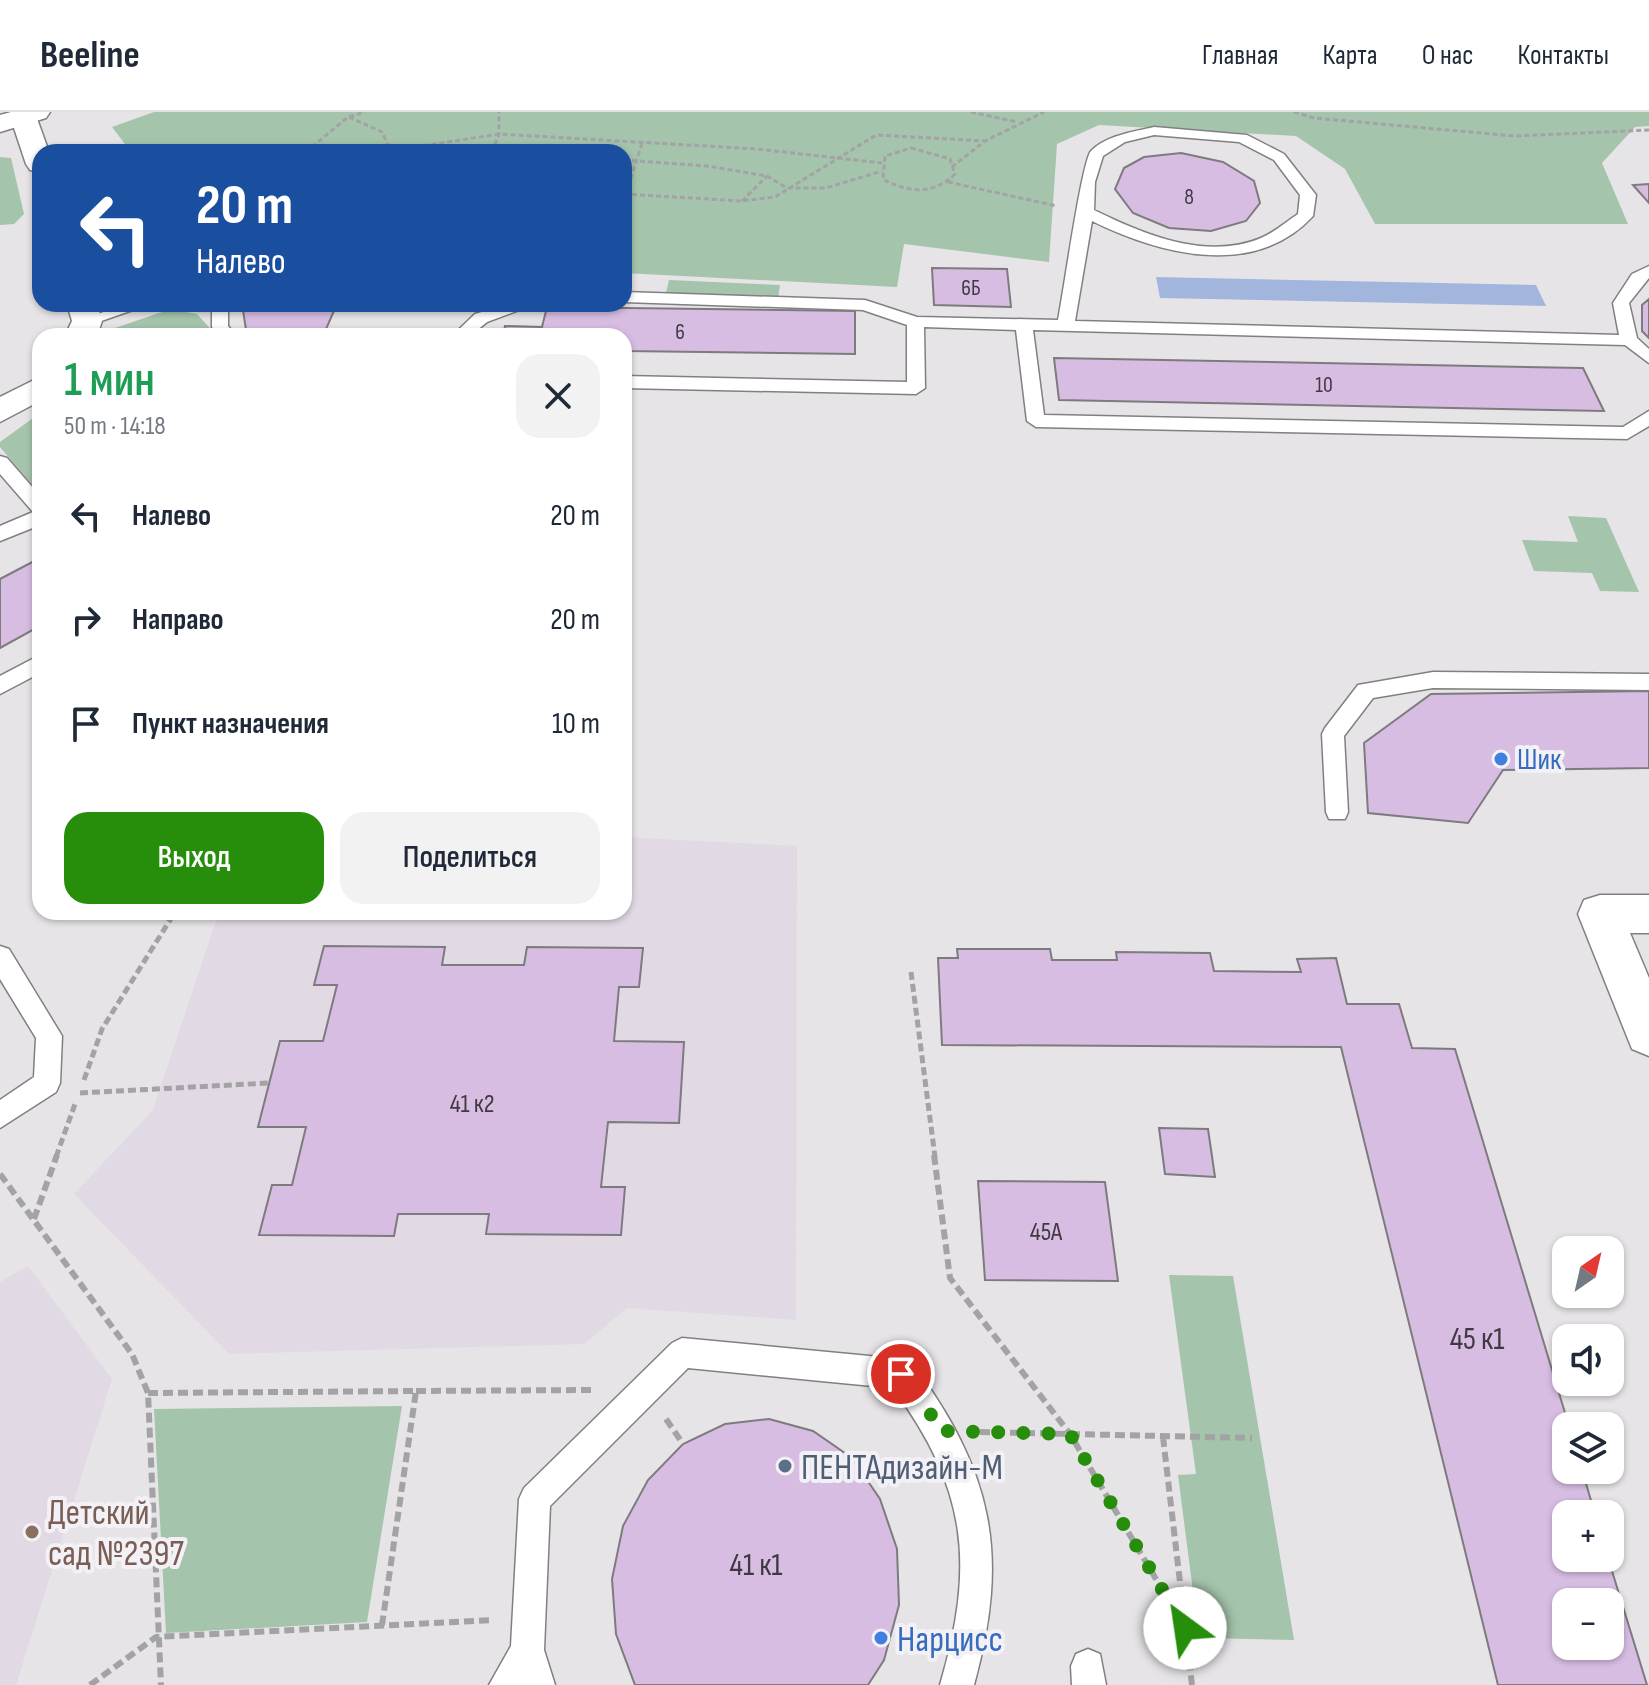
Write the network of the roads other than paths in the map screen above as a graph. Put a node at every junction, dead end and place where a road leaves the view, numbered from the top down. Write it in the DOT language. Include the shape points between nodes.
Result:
graph roads {
  1 [pos="20,117"];
  2 [pos="32,145"];
  3 [pos="1086,212"];
  4 [pos="1649,271"];
  5 [pos="632,297"];
  6 [pos="112,312"];
  7 [pos="501,312"];
  8 [pos="83,320"];
  9 [pos="915,322"];
  10 [pos="1024,323"];
  11 [pos="1066,323"];
  12 [pos="469,328"];
  13 [pos="1629,340"];
  14 [pos="1649,358"];
  15 [pos="632,382"];
  16 [pos="32,392"];
  17 [pos="0,411"];
  18 [pos="1649,417"];
  19 [pos="0,462"];
  20 [pos="32,499"];
  21 [pos="32,520"];
  22 [pos="0,534"];
  23 [pos="32,668"];
  24 [pos="1649,682"];
  25 [pos="0,686"];
  26 [pos="1337,812"];
  27 [pos="1649,914"];
  28 [pos="0,957"];
  29 [pos="1649,1034"];
  30 [pos="0,1115"];
  31 [pos="528,1634"];
  32 [pos="506,1685"];
  33 [pos="538,1685"];
  34 [pos="957,1685"];
  1 -- 2 [label="street"];
  3 -- 3 [label="lane" via="1087,182 1096,154 1120,139 1154,131 1242,138 1279,157 1308,195 1305,216 1264,243 1210,251 1166,245"];
  3 -- 11 [label="lane"];
  4 -- 13 [label="lane" via="1638,277 1621,303"];
  5 -- 9 [label="lane" via="865,305"];
  6 -- 8 [label="lane"];
  7 -- 12 [label="lane"];
  9 -- 10 [label="lane"];
  9 -- 15 [label="lane" via="916,388"];
  10 -- 11 [label="lane"];
  10 -- 18 [label="lane" via="1036,421 1627,433"];
  11 -- 13 [label="lane"];
  13 -- 14 [label="lane"];
  16 -- 17 [label="street"];
  19 -- 20 [label="lane"];
  21 -- 22 [label="lane"];
  23 -- 25 [label="lane"];
  24 -- 26 [label="lane" via="1433,680 1366,691 1333,734"];
  27 -- 29 [label="street" via="1600,914"];
  28 -- 30 [label="lane" via="49,1036 47,1083"];
  31 -- 32 [label="lane"];
  31 -- 33 [label="lane"];
  31 -- 34 [label="lane" via="535,1499 682,1353 901,1374 943,1431 969,1494 978,1544 978,1596"];
}
